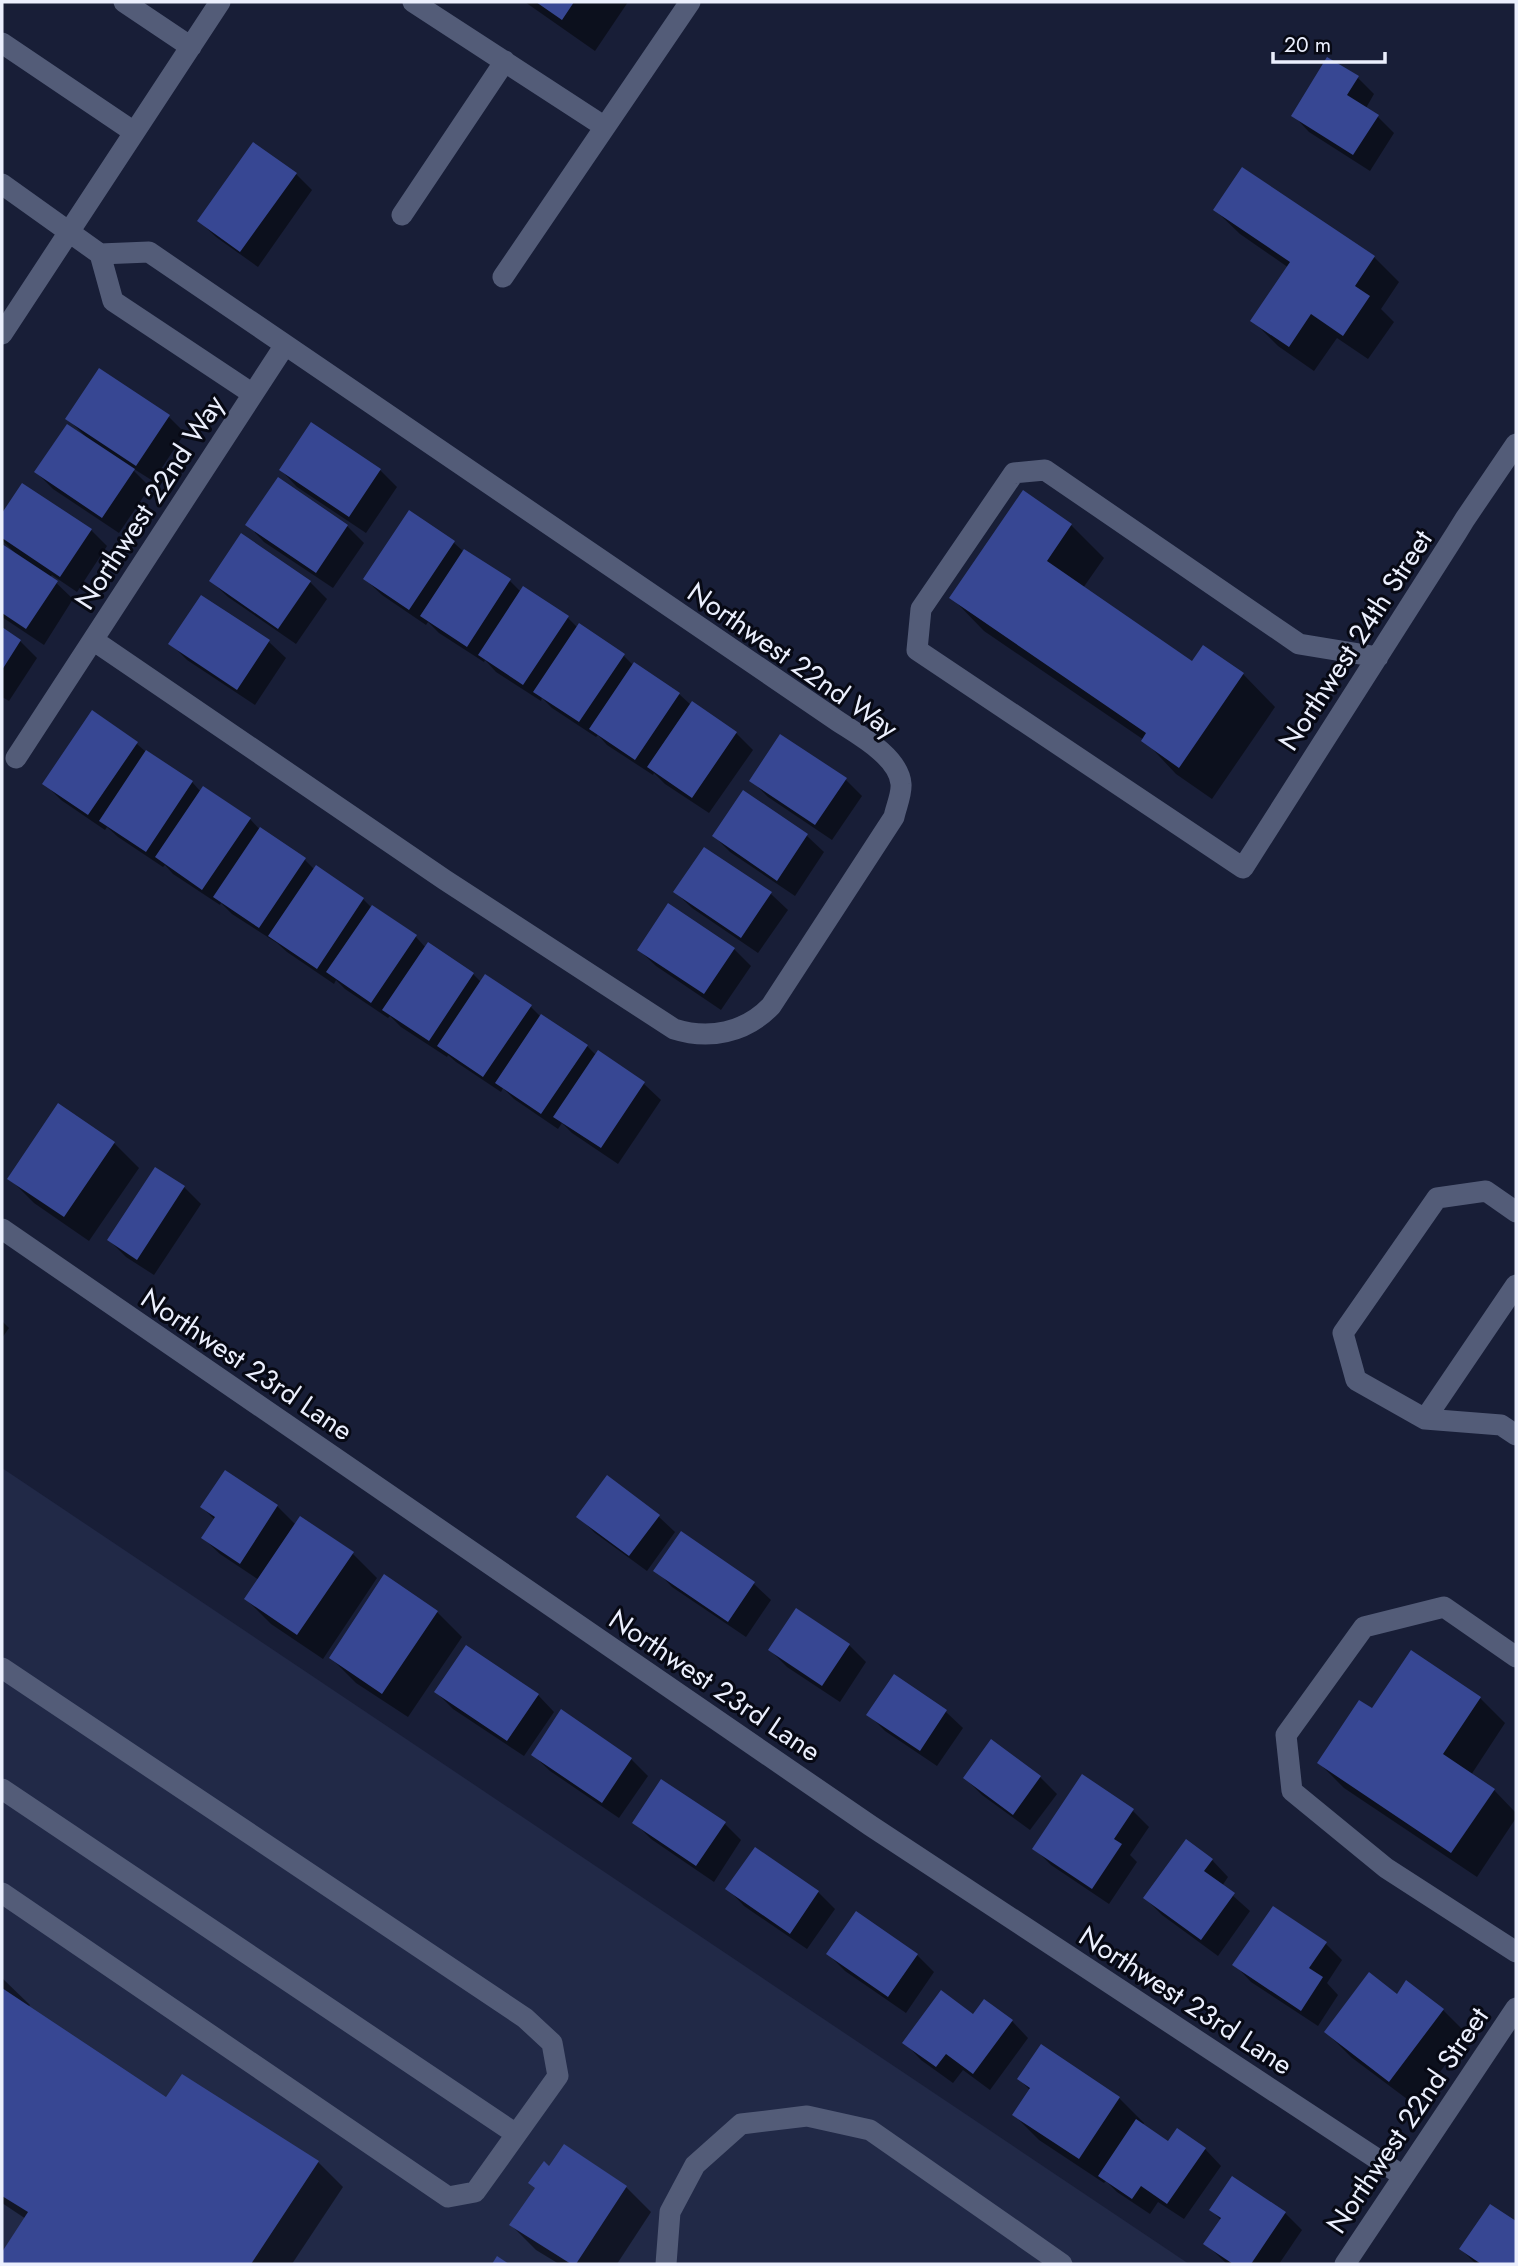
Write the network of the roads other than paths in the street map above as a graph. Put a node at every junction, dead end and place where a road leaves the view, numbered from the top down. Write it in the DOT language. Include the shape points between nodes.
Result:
graph roads {
  1 [pos="124,2"];
  2 [pos="220,2"];
  3 [pos="413,2"];
  4 [pos="690,2"];
  5 [pos="2,43"];
  6 [pos="191,47"];
  7 [pos="505,61"];
  8 [pos="605,127"];
  9 [pos="134,132"];
  10 [pos="2,184"];
  11 [pos="402,215"];
  12 [pos="68,233"];
  13 [pos="100,254"];
  14 [pos="503,277"];
  15 [pos="2,334"];
  16 [pos="285,345"];
  17 [pos="253,394"];
  18 [pos="1516,444"];
  19 [pos="93,640"];
  20 [pos="1378,657"];
  21 [pos="16,758"];
  22 [pos="1516,1212"];
  23 [pos="2,1230"];
  24 [pos="1516,1285"];
  25 [pos="1424,1419"];
  26 [pos="1516,1435"];
  27 [pos="1516,1657"];
  28 [pos="2,1668"];
  29 [pos="2,1789"];
  30 [pos="2,1893"];
  31 [pos="1516,1952"];
  32 [pos="1516,2007"];
  33 [pos="516,2134"];
  34 [pos="1403,2176"];
  35 [pos="666,2264"];
  36 [pos="1062,2264"];
  37 [pos="1345,2264"];
  1 -- 6 [label="street"];
  2 -- 6 [label="street"];
  3 -- 7 [label="street"];
  4 -- 8 [label="street"];
  5 -- 9 [label="street"];
  6 -- 9 [label="street"];
  7 -- 8 [label="street"];
  7 -- 11 [label="street"];
  8 -- 14 [label="street"];
  9 -- 12 [label="street"];
  10 -- 12 [label="street"];
  12 -- 13 [label="street"];
  12 -- 15 [label="street"];
  13 -- 16 [label="street, Northwest 22nd Way" via="149,253"];
  13 -- 17 [label="street, Northwest 22nd Way" via="113,301"];
  16 -- 17 [label="street, Northwest 22nd Way"];
  16 -- 19 [label="street, Northwest 22nd Way" via="883,752 901,783 889,826 758,1020 729,1032 684,1032 445,880"];
  17 -- 19 [label="street, Northwest 22nd Way"];
  18 -- 20 [label="street, Northwest 24th Street"];
  19 -- 21 [label="street, Northwest 22nd Way"];
  20 -- 20 [label="street, Northwest 24th Street" via="1243,868 917,650 921,609 1014,473 1045,470 1299,644"];
  22 -- 25 [label="street" via="1486,1191 1437,1198 1343,1333 1356,1380"];
  23 -- 34 [label="street, Northwest 23rd Lane" via="871,1826"];
  24 -- 25 [label="street"];
  25 -- 26 [label="street" via="1502,1425"];
  27 -- 31 [label="street" via="1444,1607 1364,1628 1286,1735 1292,1791 1386,1868"];
  28 -- 33 [label="street" via="525,2018 552,2043 558,2076"];
  29 -- 33 [label="street"];
  30 -- 33 [label="street" via="448,2197 475,2192"];
  32 -- 34 [label="street, Northwest 22nd Street"];
  34 -- 37 [label="street, Northwest 22nd Street"];
  35 -- 36 [label="street" via="670,2212 695,2165 741,2124 807,2116 870,2130"];
}
